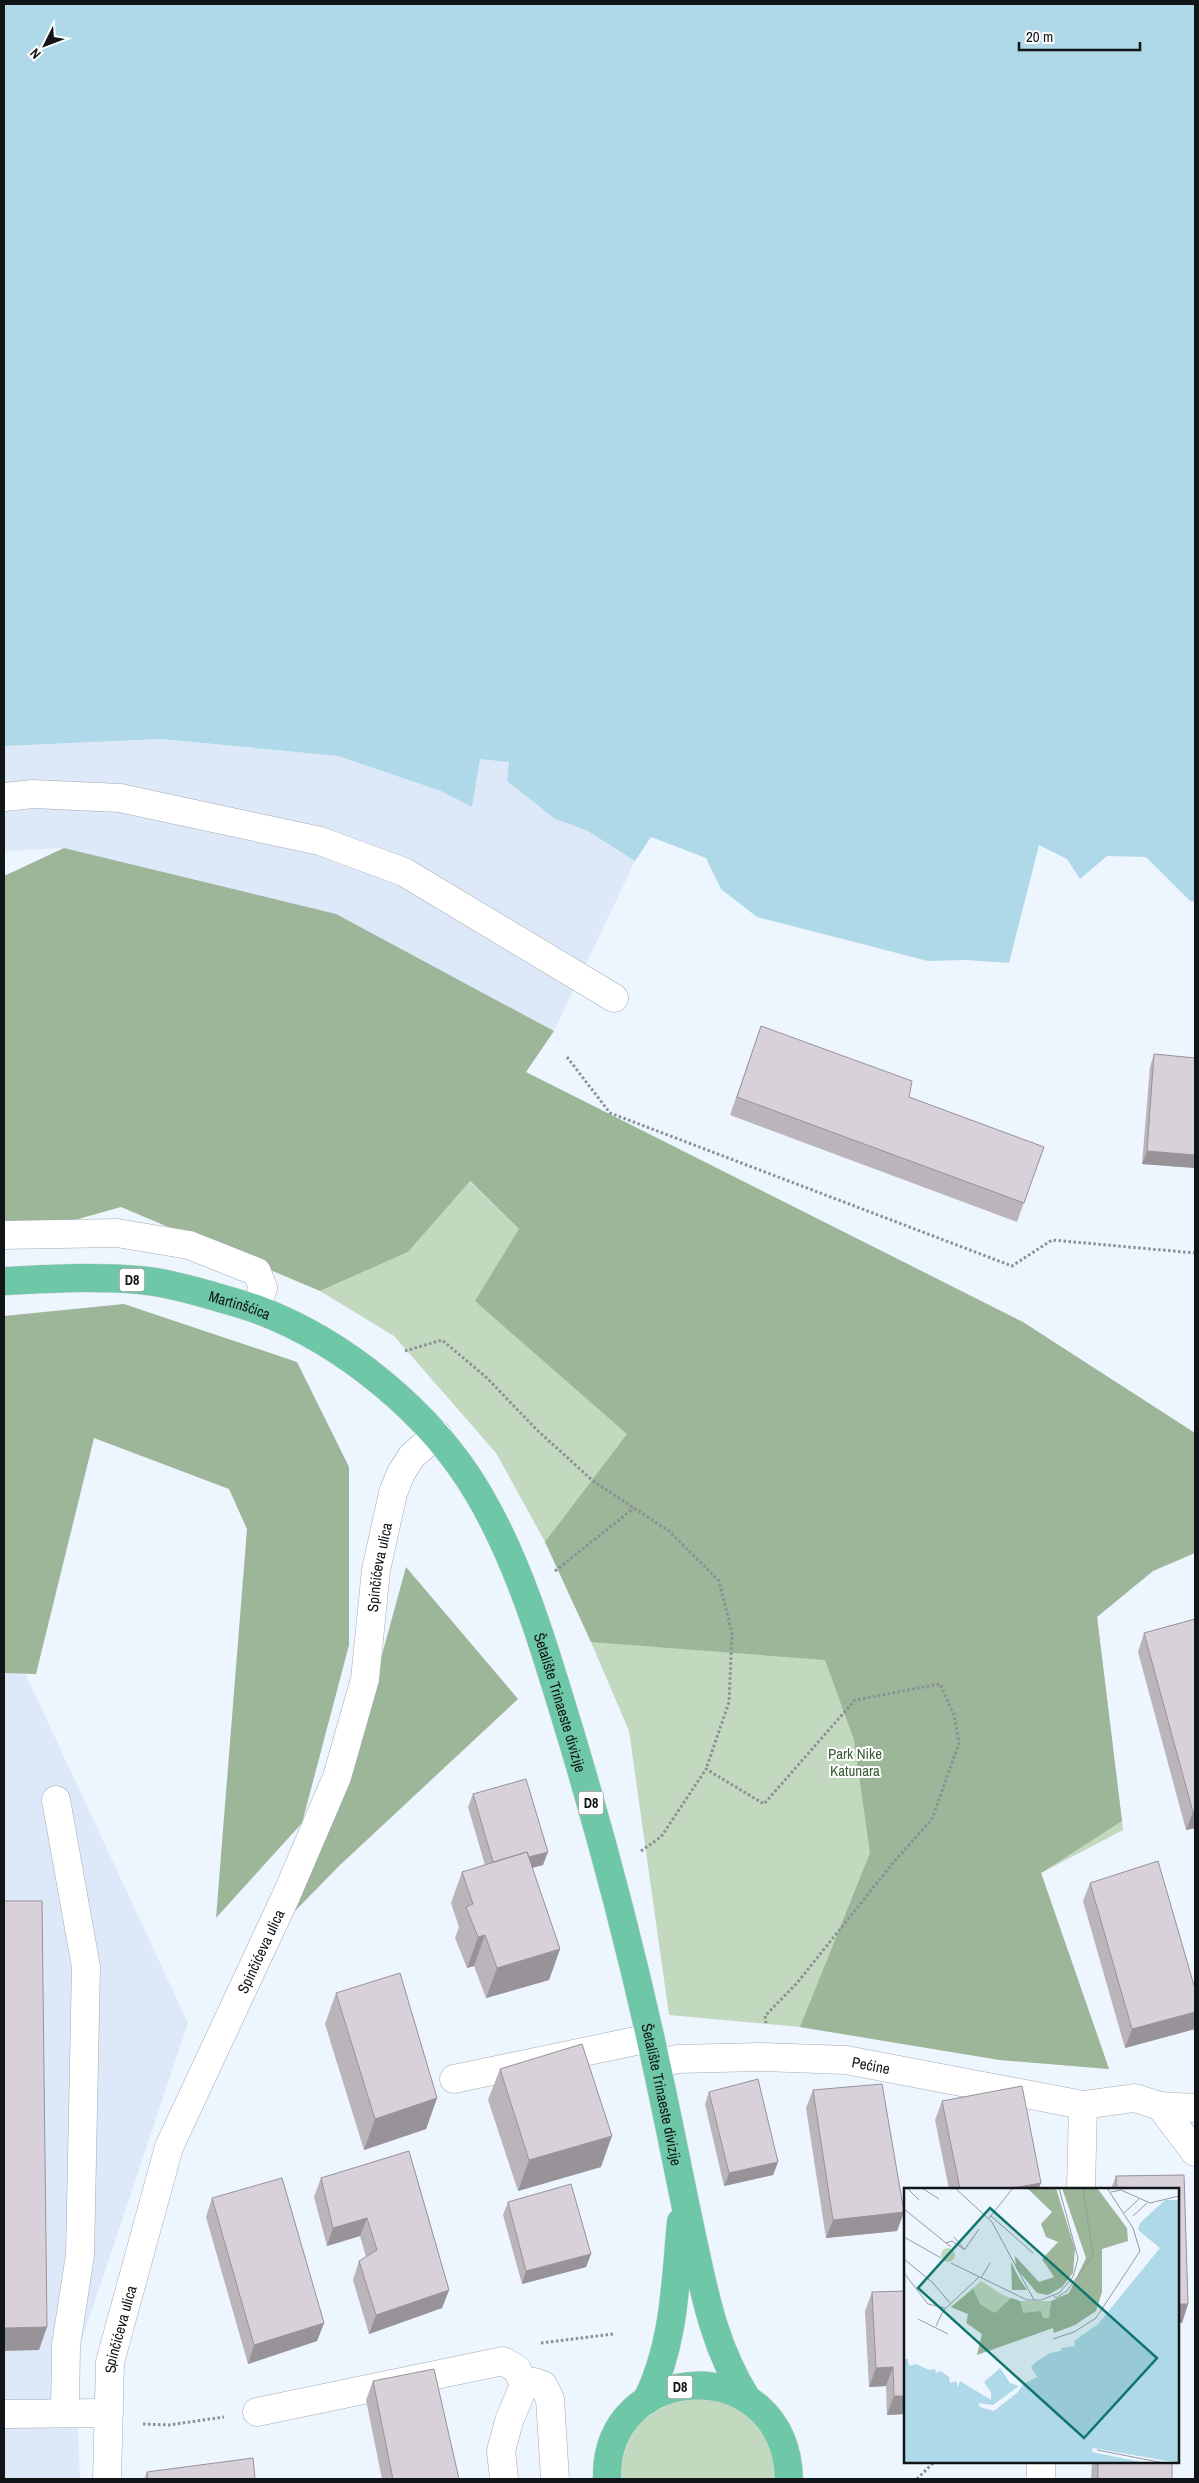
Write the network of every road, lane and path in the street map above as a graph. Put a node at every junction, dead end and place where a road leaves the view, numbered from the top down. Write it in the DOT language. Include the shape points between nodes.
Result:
graph roads {
  1 [pos="4,798"];
  2 [pos="614,998"];
  3 [pos="567,1057"];
  4 [pos="4,1235"];
  5 [pos="1195,1253"];
  6 [pos="4,1281"];
  7 [pos="256,1309"];
  8 [pos="404,1352"];
  9 [pos="437,1434"];
  10 [pos="634,1508"];
  11 [pos="550,1574"];
  12 [pos="706,1769"];
  13 [pos="56,1800"];
  14 [pos="636,1854"];
  15 [pos="766,2025"];
  16 [pos="650,2038"];
  17 [pos="656,2064"];
  18 [pos="454,2079"];
  19 [pos="1083,2105"];
  20 [pos="1160,2106"];
  21 [pos="1195,2108"];
  22 [pos="1195,2152"];
  23 [pos="1081,2188"];
  24 [pos="684,2195"];
  25 [pos="613,2334"];
  26 [pos="503,2361"];
  27 [pos="524,2385"];
  28 [pos="747,2399"];
  29 [pos="647,2400"];
  30 [pos="256,2412"];
  31 [pos="65,2413"];
  32 [pos="4,2414"];
  33 [pos="108,2418"];
  34 [pos="933,2463"];
  35 [pos="1041,2463"];
  36 [pos="107,2479"];
  37 [pos="504,2479"];
  38 [pos="555,2479"];
  39 [pos="607,2479"];
  40 [pos="789,2479"];
  41 [pos="917,2479"];
  42 [pos="1041,2479"];
  1 -- 2 [label="street" via="33,794 120,798 320,841 404,872"];
  3 -- 5 [label="path" via="610,1113 1012,1266 1052,1240"];
  4 -- 7 [label="street" via="116,1233 189,1245 257,1272 263,1288"];
  6 -- 7 [label="main road, Martinšćica / D8" via="69,1278 141,1280 194,1290"];
  7 -- 9 [label="main road, Martinšćica / D8" via="318,1339 383,1383"];
  8 -- 10 [label="path" via="442,1340 487,1378 593,1481"];
  9 -- 16 [label="main road, Šetalište Trinaeste divizije / D8" via="481,1497 538,1626 602,1840"];
  9 -- 33 [label="street, Spinčićeva ulica" via="412,1456 393,1493 376,1570 365,1679 337,1777 286,1896 169,2147 110,2362"];
  10 -- 11 [label="path"];
  10 -- 12 [label="path" via="669,1531 720,1581 732,1633 729,1702"];
  12 -- 14 [label="path" via="661,1837"];
  12 -- 15 [label="path" via="764,1804 854,1700 940,1684 954,1715 959,1743 932,1819 797,1983 765,2016"];
  13 -- 31 [label="street" via="86,1967 80,2255 66,2345"];
  16 -- 17 [label="main road, Šetalište Trinaeste divizije / D8"];
  16 -- 18 [label="street"];
  17 -- 19 [label="street, Pećine" via="678,2059 846,2060"];
  17 -- 24 [label="main road, Šetalište Trinaeste divizije / D8"];
  19 -- 20 [label="street, Pećine" via="1135,2098"];
  19 -- 23 [label="street"];
  20 -- 21 [label="street, Pećine"];
  20 -- 22 [label="street"];
  24 -- 28 [label="main road, Šetalište Trinaeste divizije / D8" via="710,2320 733,2376"];
  24 -- 29 [label="main road, Šetalište Trinaeste divizije / D8" via="672,2326 658,2376"];
  25 -- 26 [label="path" via="533,2344"];
  26 -- 27 [label="street" via="517,2368"];
  26 -- 30 [label="street"];
  27 -- 37 [label="street" via="501,2451"];
  27 -- 38 [label="street" via="534,2382 543,2385 550,2399"];
  28 -- 29 [label="main road, D8" via="723,2388 697,2384 671,2389"];
  28 -- 40 [label="main road, D8" via="775,2427 784,2444"];
  29 -- 39 [label="main road, D8" via="628,2418 614,2440"];
  30 -- 33 [label="path" via="169,2425"];
  31 -- 32 [label="street"];
  31 -- 33 [label="street"];
  33 -- 36 [label="street, Spinčićeva ulica"];
  34 -- 41 [label="path"];
  35 -- 42 [label="street"];
}
